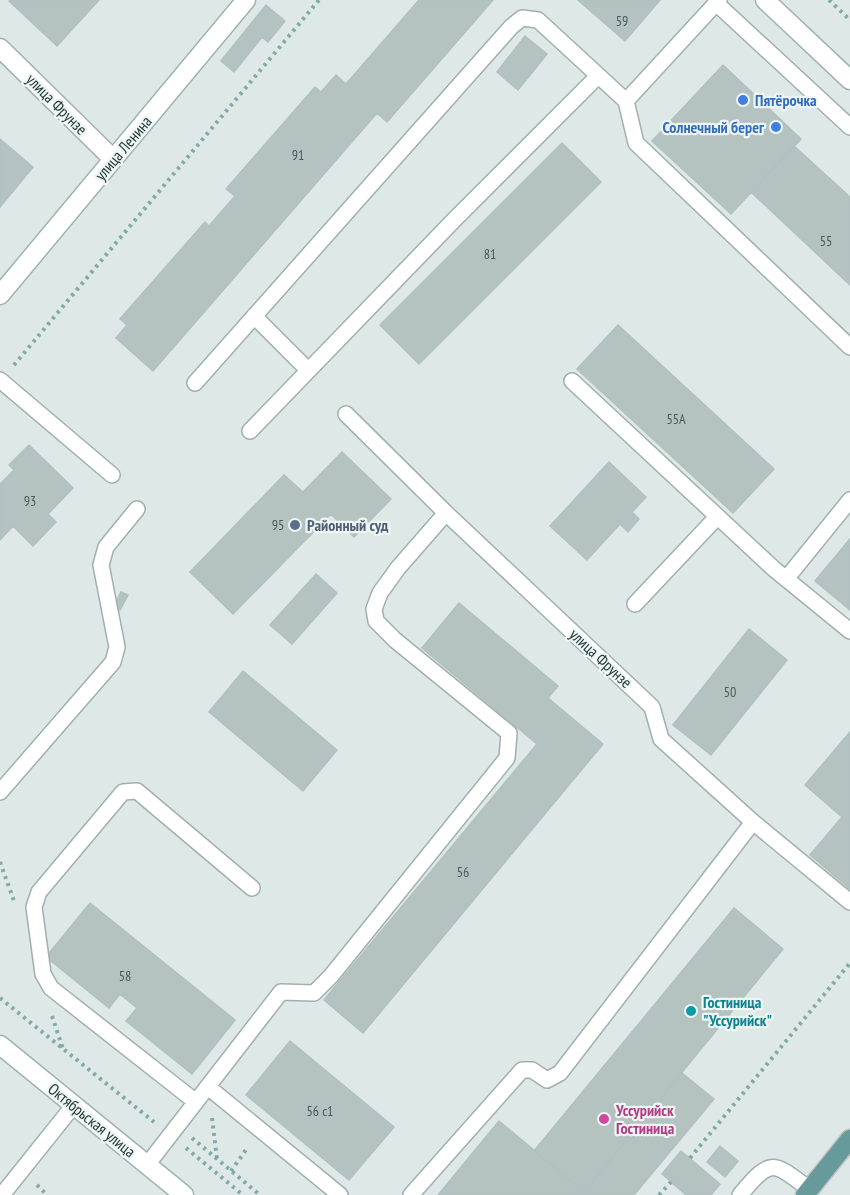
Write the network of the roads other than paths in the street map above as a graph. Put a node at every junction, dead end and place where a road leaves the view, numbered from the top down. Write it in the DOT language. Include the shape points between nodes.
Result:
graph roads {
  1 [pos="246,0"];
  2 [pos="765,0"];
  3 [pos="718,2"];
  4 [pos="0,48"];
  5 [pos="598,76"];
  6 [pos="850,80"];
  7 [pos="626,101"];
  8 [pos="850,128"];
  9 [pos="113,159"];
  10 [pos="0,295"];
  11 [pos="254,316"];
  12 [pos="850,346"];
  13 [pos="308,370"];
  14 [pos="1,380"];
  15 [pos="572,381"];
  16 [pos="195,383"];
  17 [pos="346,414"];
  18 [pos="250,431"];
  19 [pos="112,475"];
  20 [pos="850,500"];
  21 [pos="137,509"];
  22 [pos="446,513"];
  23 [pos="717,517"];
  24 [pos="786,579"];
  25 [pos="635,604"];
  26 [pos="850,631"];
  27 [pos="0,792"];
  28 [pos="753,822"];
  29 [pos="252,888"];
  30 [pos="850,902"];
  31 [pos="0,1045"];
  32 [pos="208,1087"];
  33 [pos="196,1102"];
  34 [pos="74,1105"];
  35 [pos="850,1139"];
  36 [pos="147,1165"];
  37 [pos="807,1192"];
  38 [pos="3,1195"];
  39 [pos="184,1195"];
  40 [pos="340,1195"];
  41 [pos="411,1195"];
  42 [pos="740,1195"];
  1 -- 9 [label="street, улица Ленина"];
  2 -- 6 [label="street"];
  3 -- 7 [label="lane"];
  3 -- 8 [label="lane"];
  4 -- 9 [label="street, улица Фрунзе"];
  5 -- 7 [label="lane"];
  5 -- 11 [label="lane" via="538,20 522,18"];
  5 -- 13 [label="lane"];
  7 -- 12 [label="lane" via="636,142"];
  9 -- 10 [label="street, улица Ленина"];
  11 -- 13 [label="lane"];
  11 -- 16 [label="lane"];
  13 -- 18 [label="lane"];
  14 -- 19 [label="lane"];
  15 -- 23 [label="lane"];
  17 -- 22 [label="lane, улица Фрунзе"];
  20 -- 24 [label="lane"];
  21 -- 27 [label="lane" via="106,547 101,565 117,647 113,662"];
  22 -- 28 [label="lane, улица Фрунзе" via="652,706 661,739"];
  22 -- 32 [label="lane" via="380,593 374,609 376,621 509,733 507,758 331,976 314,993 281,992"];
  23 -- 24 [label="lane"];
  23 -- 25 [label="lane"];
  24 -- 26 [label="lane"];
  28 -- 30 [label="lane, улица Фрунзе"];
  28 -- 41 [label="lane" via="560,1073 547,1080 532,1070 522,1070"];
  29 -- 33 [label="lane" via="137,791 123,792 39,892 34,907 43,974 51,988"];
  31 -- 34 [label="street, Октябрьская улица"];
  32 -- 33 [label="lane"];
  32 -- 40 [label="lane"];
  33 -- 36 [label="lane"];
  34 -- 36 [label="street, Октябрьская улица"];
  34 -- 38 [label="lane"];
  35 -- 37 [label="main road"];
  36 -- 39 [label="street, Октябрьская улица"];
  37 -- 42 [label="lane" via="783,1169 769,1167 759,1172"];
}
